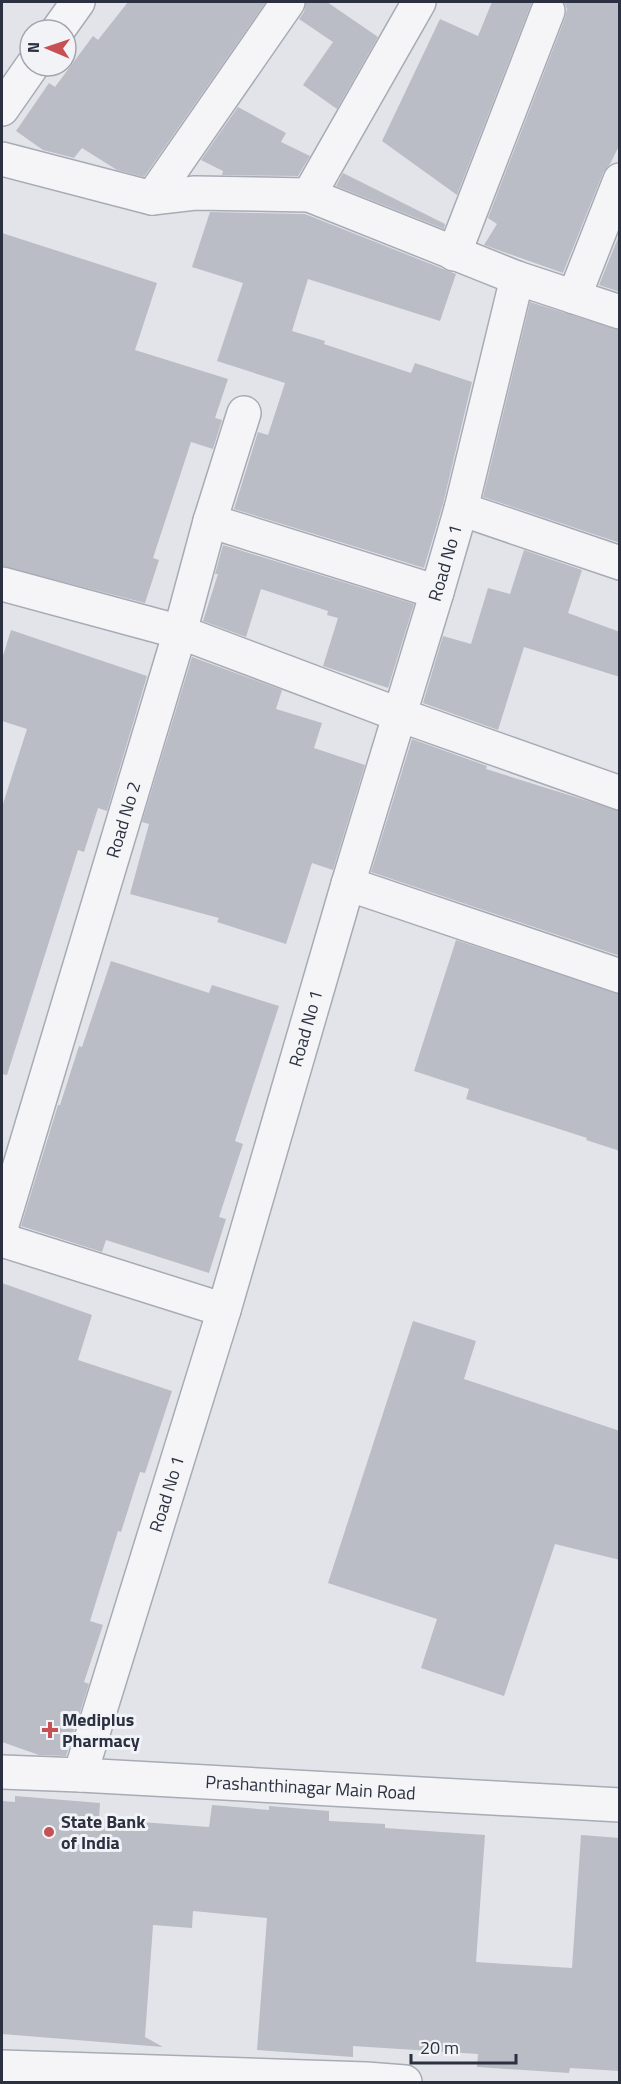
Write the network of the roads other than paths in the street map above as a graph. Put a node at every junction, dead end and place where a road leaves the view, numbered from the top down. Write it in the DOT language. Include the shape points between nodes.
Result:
graph roads {
  1 [pos="78,2"];
  2 [pos="288,2"];
  3 [pos="419,2"];
  4 [pos="548,11"];
  5 [pos="67,18"];
  6 [pos="24,78"];
  7 [pos="2,109"];
  8 [pos="2,159"];
  9 [pos="620,180"];
  10 [pos="309,195"];
  11 [pos="152,198"];
  12 [pos="454,254"];
  13 [pos="517,278"];
  14 [pos="574,297"];
  15 [pos="620,312"];
  16 [pos="244,413"];
  17 [pos="460,509"];
  18 [pos="210,520"];
  19 [pos="620,563"];
  20 [pos="2,584"];
  21 [pos="437,592"];
  22 [pos="180,632"];
  23 [pos="400,715"];
  24 [pos="620,793"];
  25 [pos="348,884"];
  26 [pos="620,976"];
  27 [pos="2,1225"];
  28 [pos="2,1240"];
  29 [pos="224,1310"];
  30 [pos="2,1772"];
  31 [pos="80,1775"];
  32 [pos="620,1805"];
  33 [pos="2,2067"];
  34 [pos="368,2080"];
  35 [pos="405,2082"];
  1 -- 5 [label="street"];
  2 -- 11 [label="street"];
  3 -- 10 [label="street"];
  4 -- 12 [label="street"];
  6 -- 7 [label="street"];
  8 -- 11 [label="street"];
  9 -- 14 [label="street"];
  10 -- 11 [label="street" via="195,193"];
  10 -- 12 [label="street"];
  12 -- 13 [label="street"];
  13 -- 14 [label="street"];
  13 -- 17 [label="street, Road No 1"];
  14 -- 15 [label="street"];
  16 -- 18 [label="street, Road No 2"];
  17 -- 19 [label="street"];
  17 -- 21 [label="street, Road No 1"];
  18 -- 21 [label="street"];
  18 -- 22 [label="street, Road No 2"];
  20 -- 22 [label="street"];
  21 -- 23 [label="street, Road No 1"];
  22 -- 23 [label="street"];
  22 -- 27 [label="street, Road No 2"];
  23 -- 24 [label="street"];
  23 -- 25 [label="street, Road No 1"];
  25 -- 26 [label="street"];
  25 -- 29 [label="street, Road No 1"];
  28 -- 29 [label="street"];
  29 -- 31 [label="street, Road No 1"];
  30 -- 31 [label="street, Prashanthinagar Main Road"];
  31 -- 32 [label="street, Prashanthinagar Main Road"];
  33 -- 34 [label="street"];
  34 -- 35 [label="street"];
}
